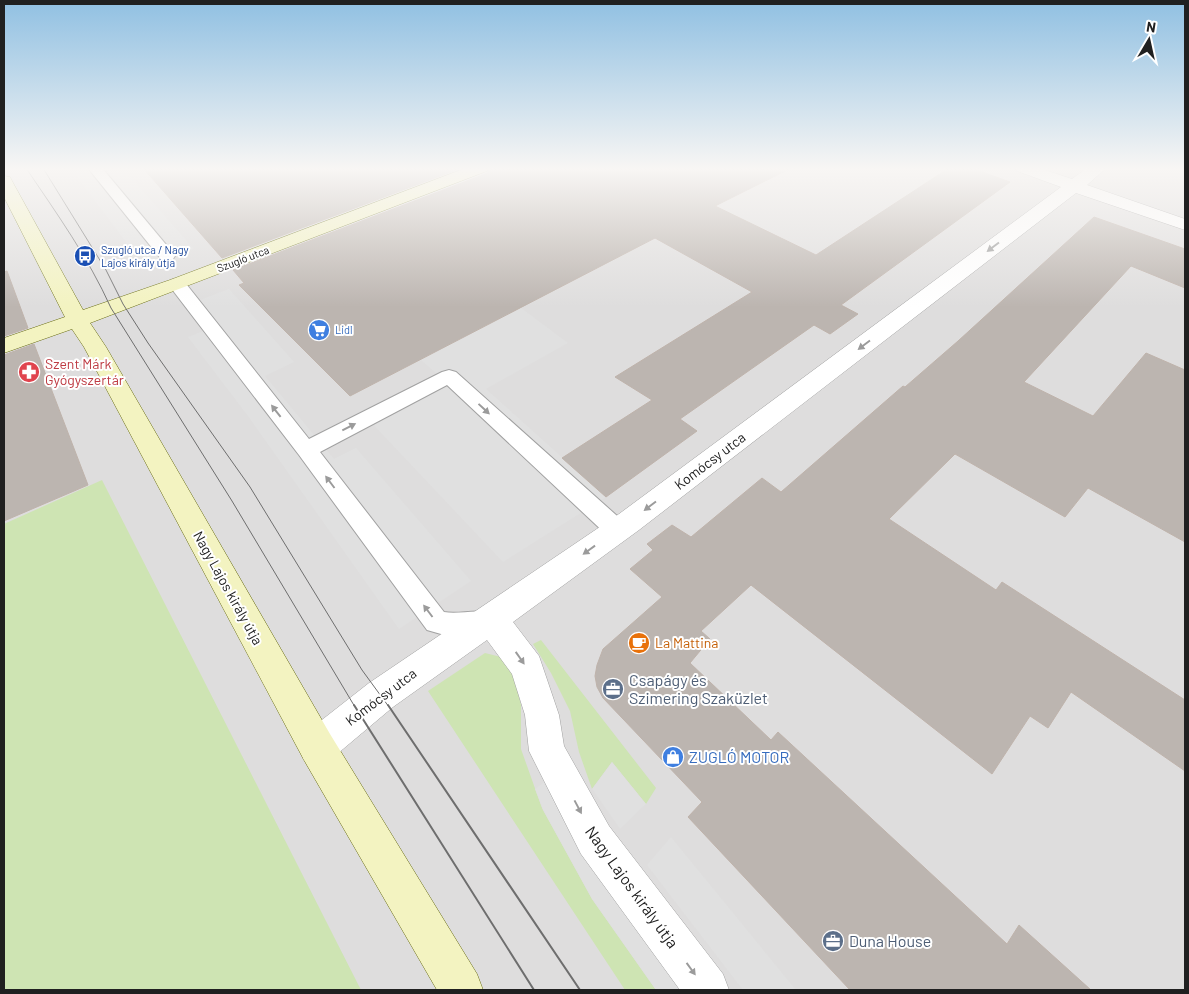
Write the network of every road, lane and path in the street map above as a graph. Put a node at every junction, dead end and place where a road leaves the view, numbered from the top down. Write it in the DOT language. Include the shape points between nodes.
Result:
graph roads {
  1 [pos="21,214"];
  2 [pos="133,214"];
  3 [pos="359,214"];
  4 [pos="1036,214"];
  5 [pos="1155,214"];
  6 [pos="1185,225"];
  7 [pos="167,256"];
  8 [pos="177,284"];
  9 [pos="78,321"];
  10 [pos="4,346"];
  11 [pos="306,450"];
  12 [pos="617,530"];
  13 [pos="488,621"];
  14 [pos="317,747"];
  15 [pos="461,990"];
  16 [pos="707,990"];
  1 -- 9 [label="main road, Nagy Lajos király útja"];
  2 -- 7 [label="lane"];
  3 -- 8 [label="main road, Szugló utca"];
  4 -- 12 [label="street, Komócsy utca, one-way"];
  5 -- 6 [label="street"];
  8 -- 9 [label="main road, Szugló utca"];
  11 -- 8 [label="lane, one-way"];
  9 -- 10 [label="main road, Szugló utca"];
  9 -- 14 [label="main road, Nagy Lajos király útja"];
  11 -- 12 [label="lane, one-way" via="449,376"];
  13 -- 11 [label="lane, one-way" via="455,626 436,622"];
  12 -- 13 [label="street, Komócsy utca, one-way"];
  13 -- 14 [label="street, Komócsy utca" via="381,695"];
  13 -- 16 [label="street, Nagy Lajos király útja, one-way" via="504,634 526,668 542,715 547,751 595,840"];
  14 -- 15 [label="main road, Nagy Lajos király útja"];
}
